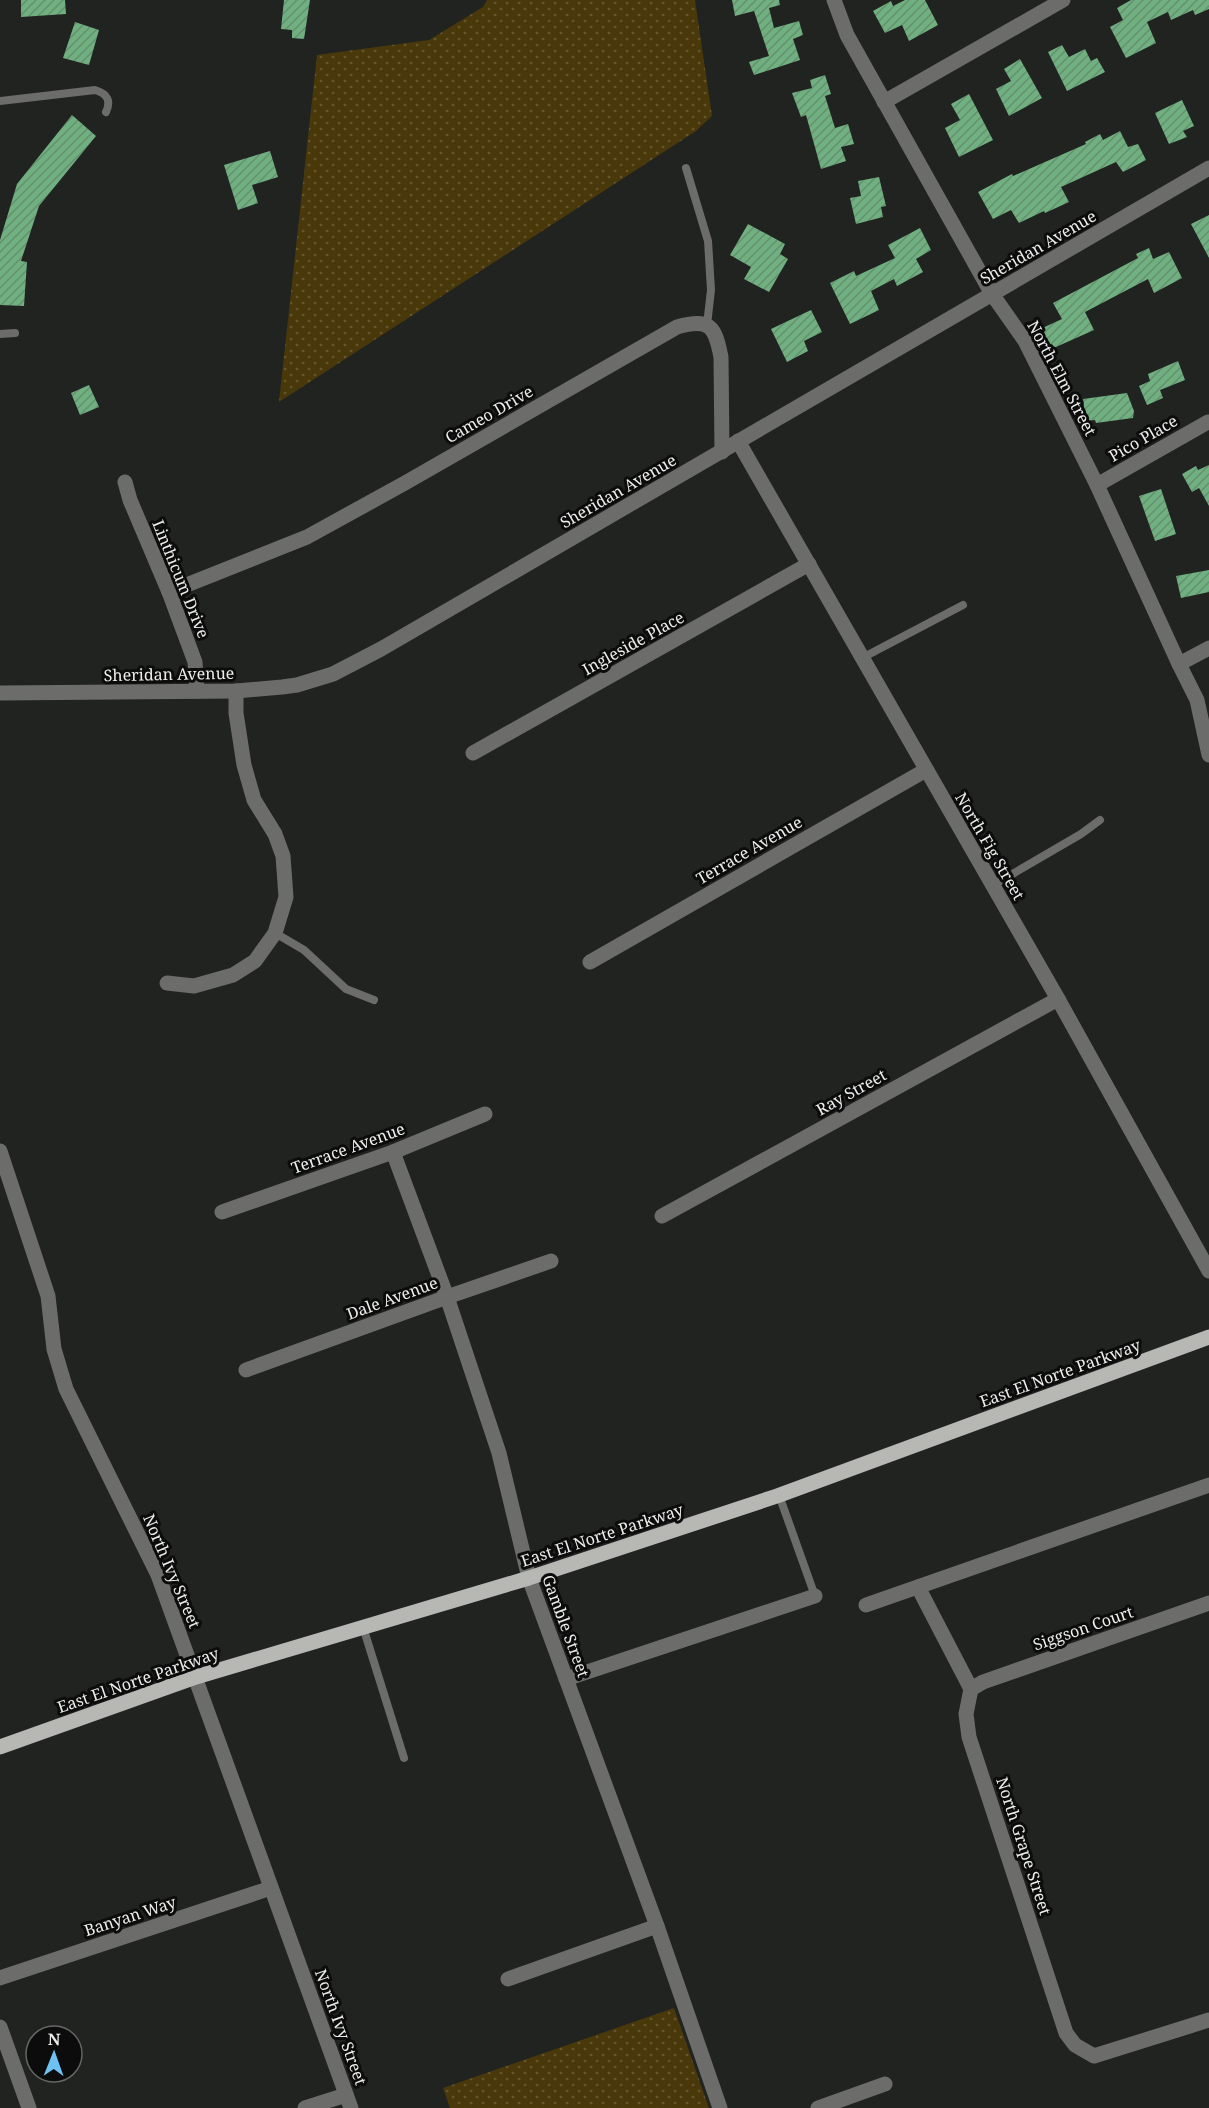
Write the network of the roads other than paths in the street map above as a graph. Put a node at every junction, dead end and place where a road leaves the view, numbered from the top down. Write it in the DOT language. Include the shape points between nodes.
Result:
graph roads {
  1 [pos="834,0"];
  2 [pos="1063,0"];
  3 [pos="0,101"];
  4 [pos="884,102"];
  5 [pos="106,112"];
  6 [pos="686,168"];
  7 [pos="1209,168"];
  8 [pos="992,294"];
  9 [pos="707,325"];
  10 [pos="15,333"];
  11 [pos="0,334"];
  12 [pos="1208,422"];
  13 [pos="738,441"];
  14 [pos="722,452"];
  15 [pos="125,482"];
  16 [pos="1097,485"];
  17 [pos="809,564"];
  18 [pos="169,592"];
  19 [pos="963,605"];
  20 [pos="1209,648"];
  21 [pos="862,658"];
  22 [pos="1179,664"];
  23 [pos="197,691"];
  24 [pos="236,691"];
  25 [pos="0,693"];
  26 [pos="473,753"];
  27 [pos="1209,755"];
  28 [pos="926,770"];
  29 [pos="1100,820"];
  30 [pos="992,886"];
  31 [pos="275,933"];
  32 [pos="590,962"];
  33 [pos="167,983"];
  34 [pos="1058,999"];
  35 [pos="374,1000"];
  36 [pos="484,1114"];
  37 [pos="0,1151"];
  38 [pos="393,1152"];
  39 [pos="222,1212"];
  40 [pos="662,1216"];
  41 [pos="551,1262"];
  42 [pos="1209,1271"];
  43 [pos="447,1297"];
  44 [pos="1209,1337"];
  45 [pos="246,1370"];
  46 [pos="1209,1485"];
  47 [pos="779,1495"];
  48 [pos="528,1578"];
  49 [pos="918,1587"];
  50 [pos="815,1596"];
  51 [pos="1209,1603"];
  52 [pos="866,1605"];
  53 [pos="363,1627"];
  54 [pos="196,1677"];
  55 [pos="566,1679"];
  56 [pos="971,1689"];
  57 [pos="0,1747"];
  58 [pos="404,1758"];
  59 [pos="270,1888"];
  60 [pos="657,1926"];
  61 [pos="0,1978"];
  62 [pos="508,1979"];
  63 [pos="1209,2020"];
  64 [pos="0,2027"];
  65 [pos="885,2084"];
  66 [pos="349,2102"];
  67 [pos="716,2107"];
  68 [pos="29,2108"];
  69 [pos="305,2108"];
  70 [pos="818,2108"];
  1 -- 4 [label="street, North Elm Street" via="847,35"];
  2 -- 4 [label="street"];
  3 -- 5 [label="lane" via="95,90 108,98"];
  4 -- 8 [label="street, North Elm Street"];
  6 -- 9 [label="lane" via="708,241 711,290"];
  7 -- 8 [label="street, Sheridan Avenue"];
  8 -- 13 [label="street, Sheridan Avenue"];
  8 -- 16 [label="street, North Elm Street" via="1025,342"];
  9 -- 14 [label="street" via="715,332 721,357"];
  9 -- 18 [label="street, Cameo Drive" via="690,323 677,327 307,537"];
  10 -- 11 [label="lane"];
  12 -- 16 [label="street, Pico Place"];
  13 -- 14 [label="street, Sheridan Avenue"];
  13 -- 17 [label="street, North Fig Street"];
  14 -- 24 [label="street, Sheridan Avenue" via="333,674 297,685"];
  15 -- 18 [label="street, Linthicum Drive"];
  16 -- 22 [label="street, North Elm Street"];
  17 -- 21 [label="street, North Fig Street"];
  17 -- 26 [label="street, Ingleside Place"];
  18 -- 23 [label="street, Linthicum Drive" via="195,662"];
  19 -- 21 [label="lane"];
  20 -- 22 [label="street"];
  21 -- 28 [label="street, North Fig Street"];
  22 -- 27 [label="street, North Elm Street" via="1197,700"];
  23 -- 24 [label="street, Sheridan Avenue"];
  23 -- 25 [label="street, Sheridan Avenue"];
  24 -- 31 [label="street" via="244,765 254,800 275,834 283,856 286,897"];
  28 -- 30 [label="street, North Fig Street"];
  28 -- 32 [label="street, Terrace Avenue"];
  29 -- 30 [label="lane"];
  30 -- 34 [label="street, North Fig Street"];
  31 -- 33 [label="street" via="255,961 233,975 194,986"];
  31 -- 35 [label="lane" via="304,950 346,989"];
  34 -- 40 [label="street, Ray Street"];
  34 -- 42 [label="street, North Fig Street"];
  36 -- 38 [label="street, Terrace Avenue"];
  37 -- 54 [label="street, North Ivy Street" via="48,1296 54,1349 66,1389 158,1575"];
  38 -- 39 [label="street, Terrace Avenue"];
  38 -- 43 [label="street, Gamble Street"];
  41 -- 43 [label="street, Dale Avenue"];
  43 -- 45 [label="street, Dale Avenue"];
  43 -- 48 [label="street, Gamble Street" via="499,1454"];
  44 -- 47 [label="main road, East El Norte Parkway"];
  46 -- 49 [label="street"];
  47 -- 48 [label="main road, East El Norte Parkway"];
  47 -- 50 [label="lane"];
  48 -- 53 [label="main road, East El Norte Parkway"];
  48 -- 55 [label="street, Gamble Street"];
  49 -- 52 [label="street"];
  49 -- 56 [label="street"];
  50 -- 55 [label="street"];
  51 -- 56 [label="street, Siggson Court"];
  53 -- 54 [label="main road, East El Norte Parkway"];
  53 -- 58 [label="lane"];
  54 -- 57 [label="main road, East El Norte Parkway"];
  54 -- 59 [label="street, North Ivy Street"];
  55 -- 60 [label="street, Gamble Street"];
  56 -- 63 [label="street, North Grape Street" via="966,1714 969,1737 1066,2033 1075,2045 1094,2056"];
  59 -- 61 [label="street, Banyan Way"];
  59 -- 66 [label="street, North Ivy Street"];
  60 -- 62 [label="street"];
  60 -- 67 [label="street, Gamble Street"];
  64 -- 68 [label="street"];
  65 -- 70 [label="street"];
  66 -- 69 [label="street"];
}
